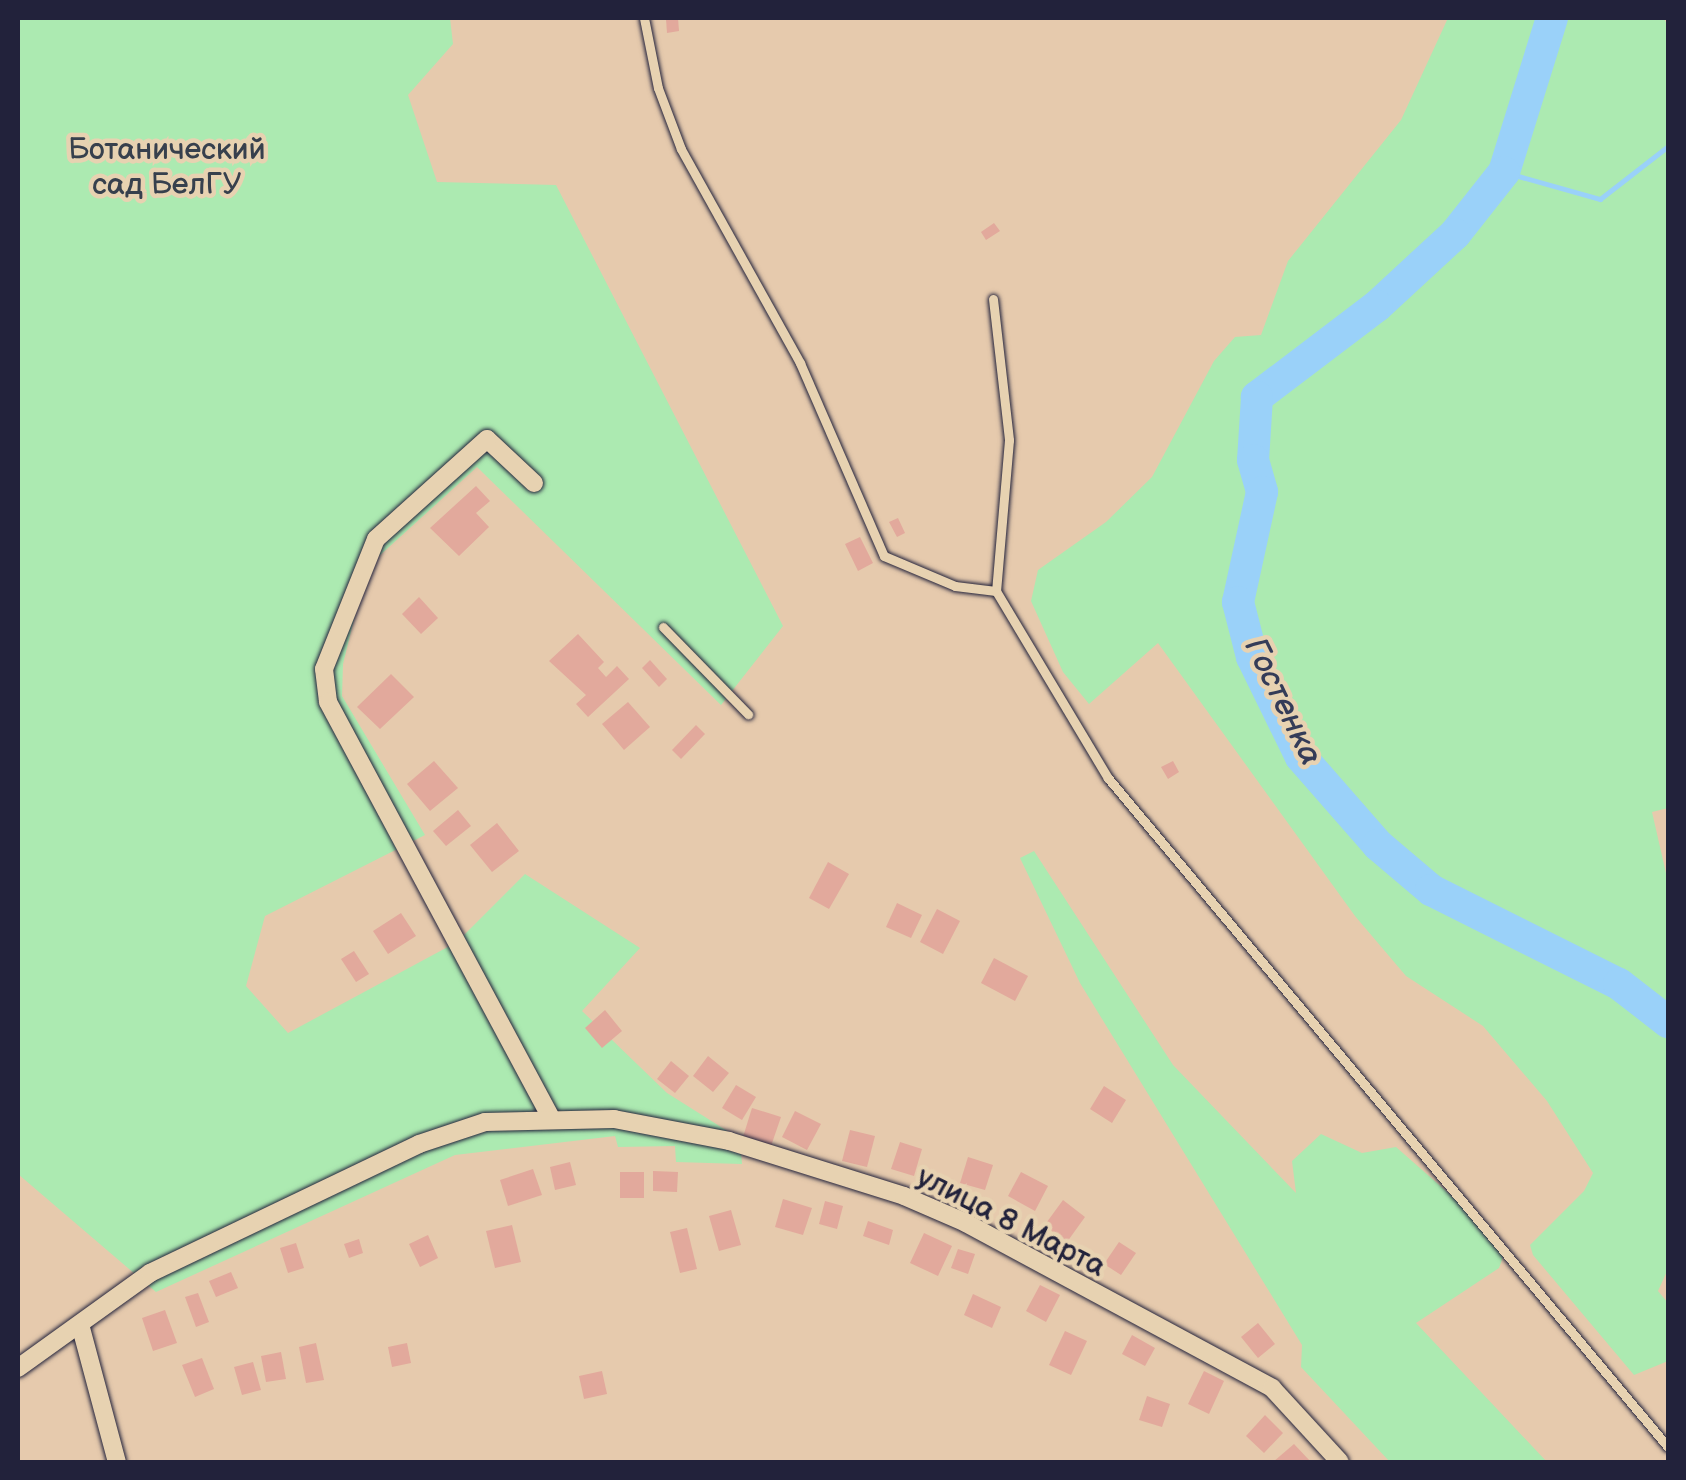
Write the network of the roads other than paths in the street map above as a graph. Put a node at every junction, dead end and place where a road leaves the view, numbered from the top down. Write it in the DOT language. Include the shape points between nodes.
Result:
graph roads {
  1 [pos="644,18"];
  2 [pos="992,299"];
  3 [pos="534,483"];
  4 [pos="996,591"];
  5 [pos="664,627"];
  6 [pos="748,714"];
  7 [pos="552,1119"];
  8 [pos="81,1328"];
  9 [pos="18,1368"];
  10 [pos="1668,1447"];
  11 [pos="117,1462"];
  12 [pos="1340,1462"];
  1 -- 4 [label="lane" via="658,88 682,149 800,362 884,556 955,586"];
  2 -- 4 [label="lane" via="1009,440"];
  3 -- 7 [label="street" via="487,440 376,540 324,669 328,702"];
  4 -- 10 [label="lane" via="1108,778"];
  5 -- 6 [label="lane"];
  7 -- 8 [label="street, улица 8 Марта" via="485,1122 419,1144 150,1273"];
  7 -- 12 [label="street, улица 8 Марта" via="614,1119 729,1141 904,1196 1272,1388"];
  8 -- 9 [label="street, улица 8 Марта"];
  8 -- 11 [label="street"];
}
